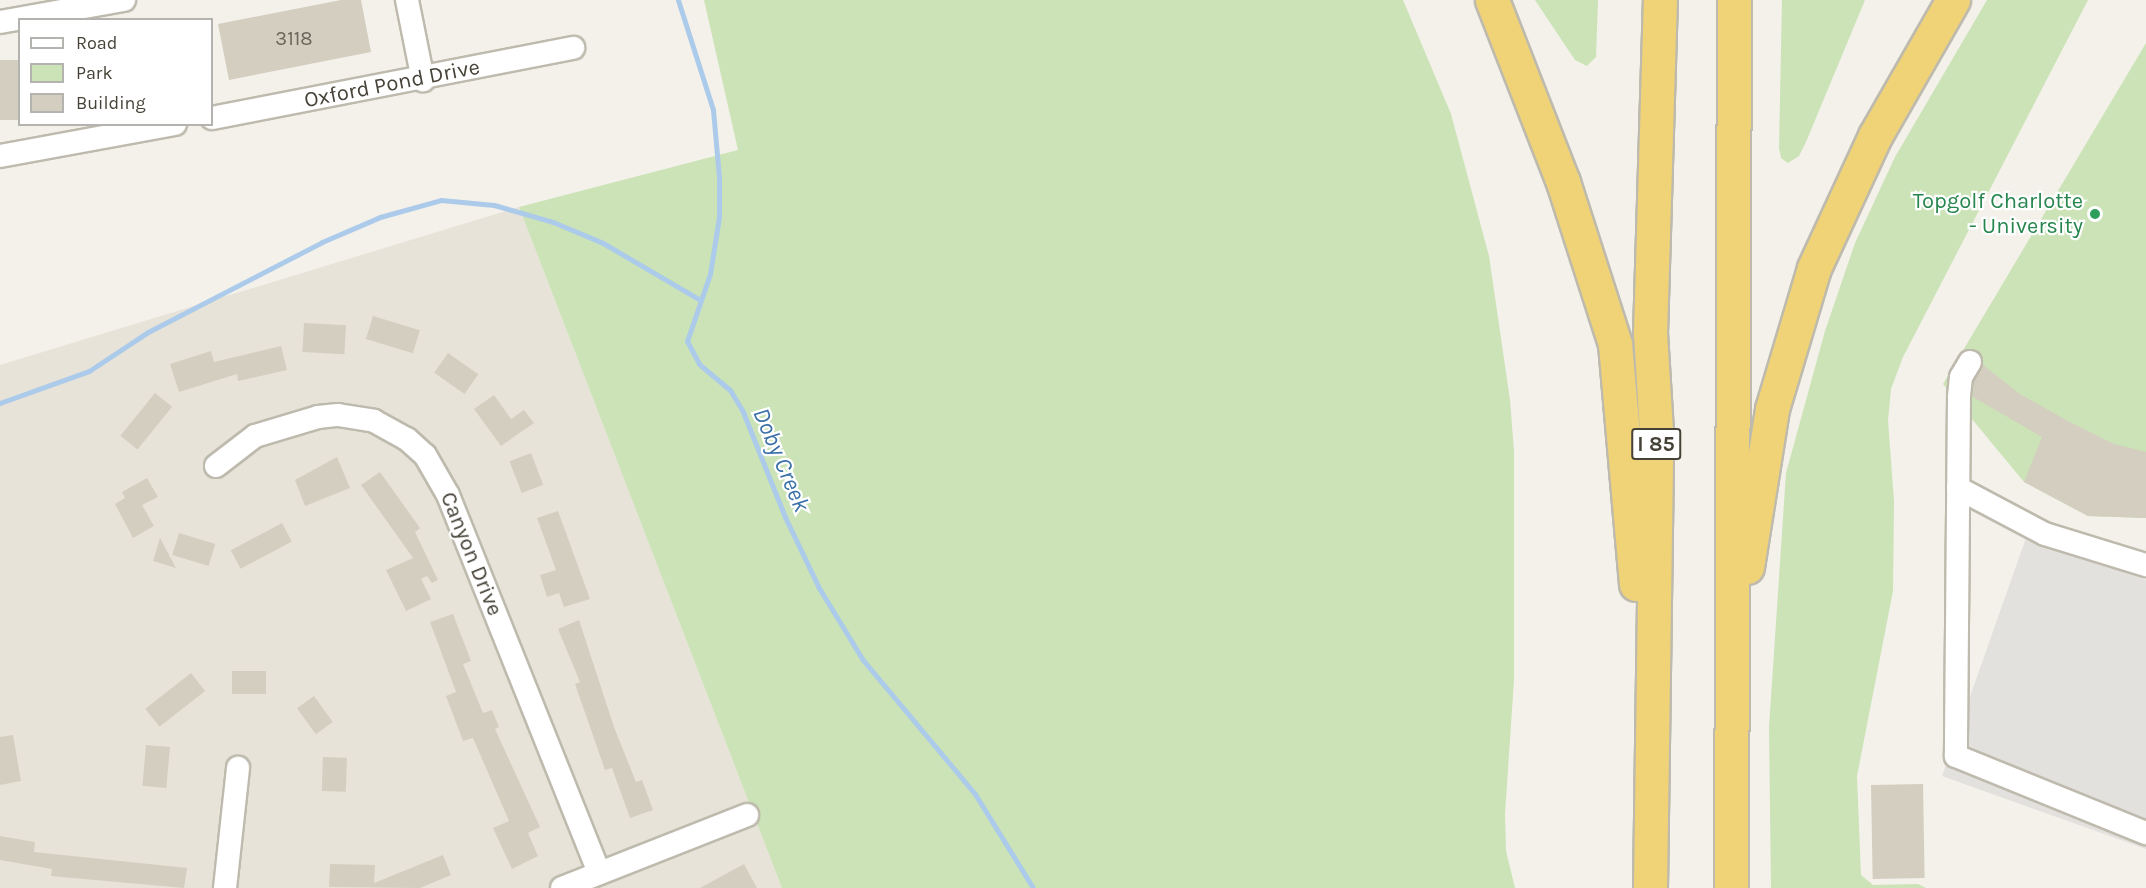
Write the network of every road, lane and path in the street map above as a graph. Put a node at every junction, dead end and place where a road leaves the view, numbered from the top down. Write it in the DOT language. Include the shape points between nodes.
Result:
graph roads {
  1 [pos="124,0"];
  2 [pos="407,0"];
  3 [pos="1492,0"];
  4 [pos="1660,0"];
  5 [pos="1734,0"];
  6 [pos="1953,0"];
  7 [pos="23,18"];
  8 [pos="18,19"];
  9 [pos="0,22"];
  10 [pos="573,48"];
  11 [pos="423,80"];
  12 [pos="213,118"];
  13 [pos="164,126"];
  14 [pos="0,156"];
  15 [pos="1970,363"];
  16 [pos="216,466"];
  17 [pos="1958,488"];
  18 [pos="2146,565"];
  19 [pos="1730,696"];
  20 [pos="1652,712"];
  21 [pos="237,768"];
  22 [pos="747,815"];
  23 [pos="2146,833"];
  24 [pos="598,873"];
  25 [pos="225,888"];
  26 [pos="562,888"];
  27 [pos="1650,888"];
  28 [pos="1731,888"];
  1 -- 7 [label="street"];
  2 -- 11 [label="street"];
  3 -- 20 [label="highway" via="1563,182 1615,345 1617,402"];
  4 -- 20 [label="highway, I 85" via="1650,334 1656,431"];
  5 -- 19 [label="highway"];
  6 -- 19 [label="highway" via="1875,136 1824,241 1796,321 1761,462"];
  8 -- 9 [label="street"];
  10 -- 11 [label="street, Oxford Pond Drive"];
  11 -- 12 [label="street, Oxford Pond Drive"];
  13 -- 14 [label="street"];
  15 -- 17 [label="street" via="1961,377"];
  16 -- 24 [label="street, Canyon Drive" via="255,436 338,415 374,421 407,438 425,455 448,495"];
  17 -- 18 [label="street" via="2045,534"];
  17 -- 23 [label="street" via="1956,756"];
  19 -- 28 [label="highway"];
  20 -- 27 [label="highway, I 85"];
  21 -- 25 [label="street"];
  22 -- 24 [label="street"];
  24 -- 26 [label="street"];
}
